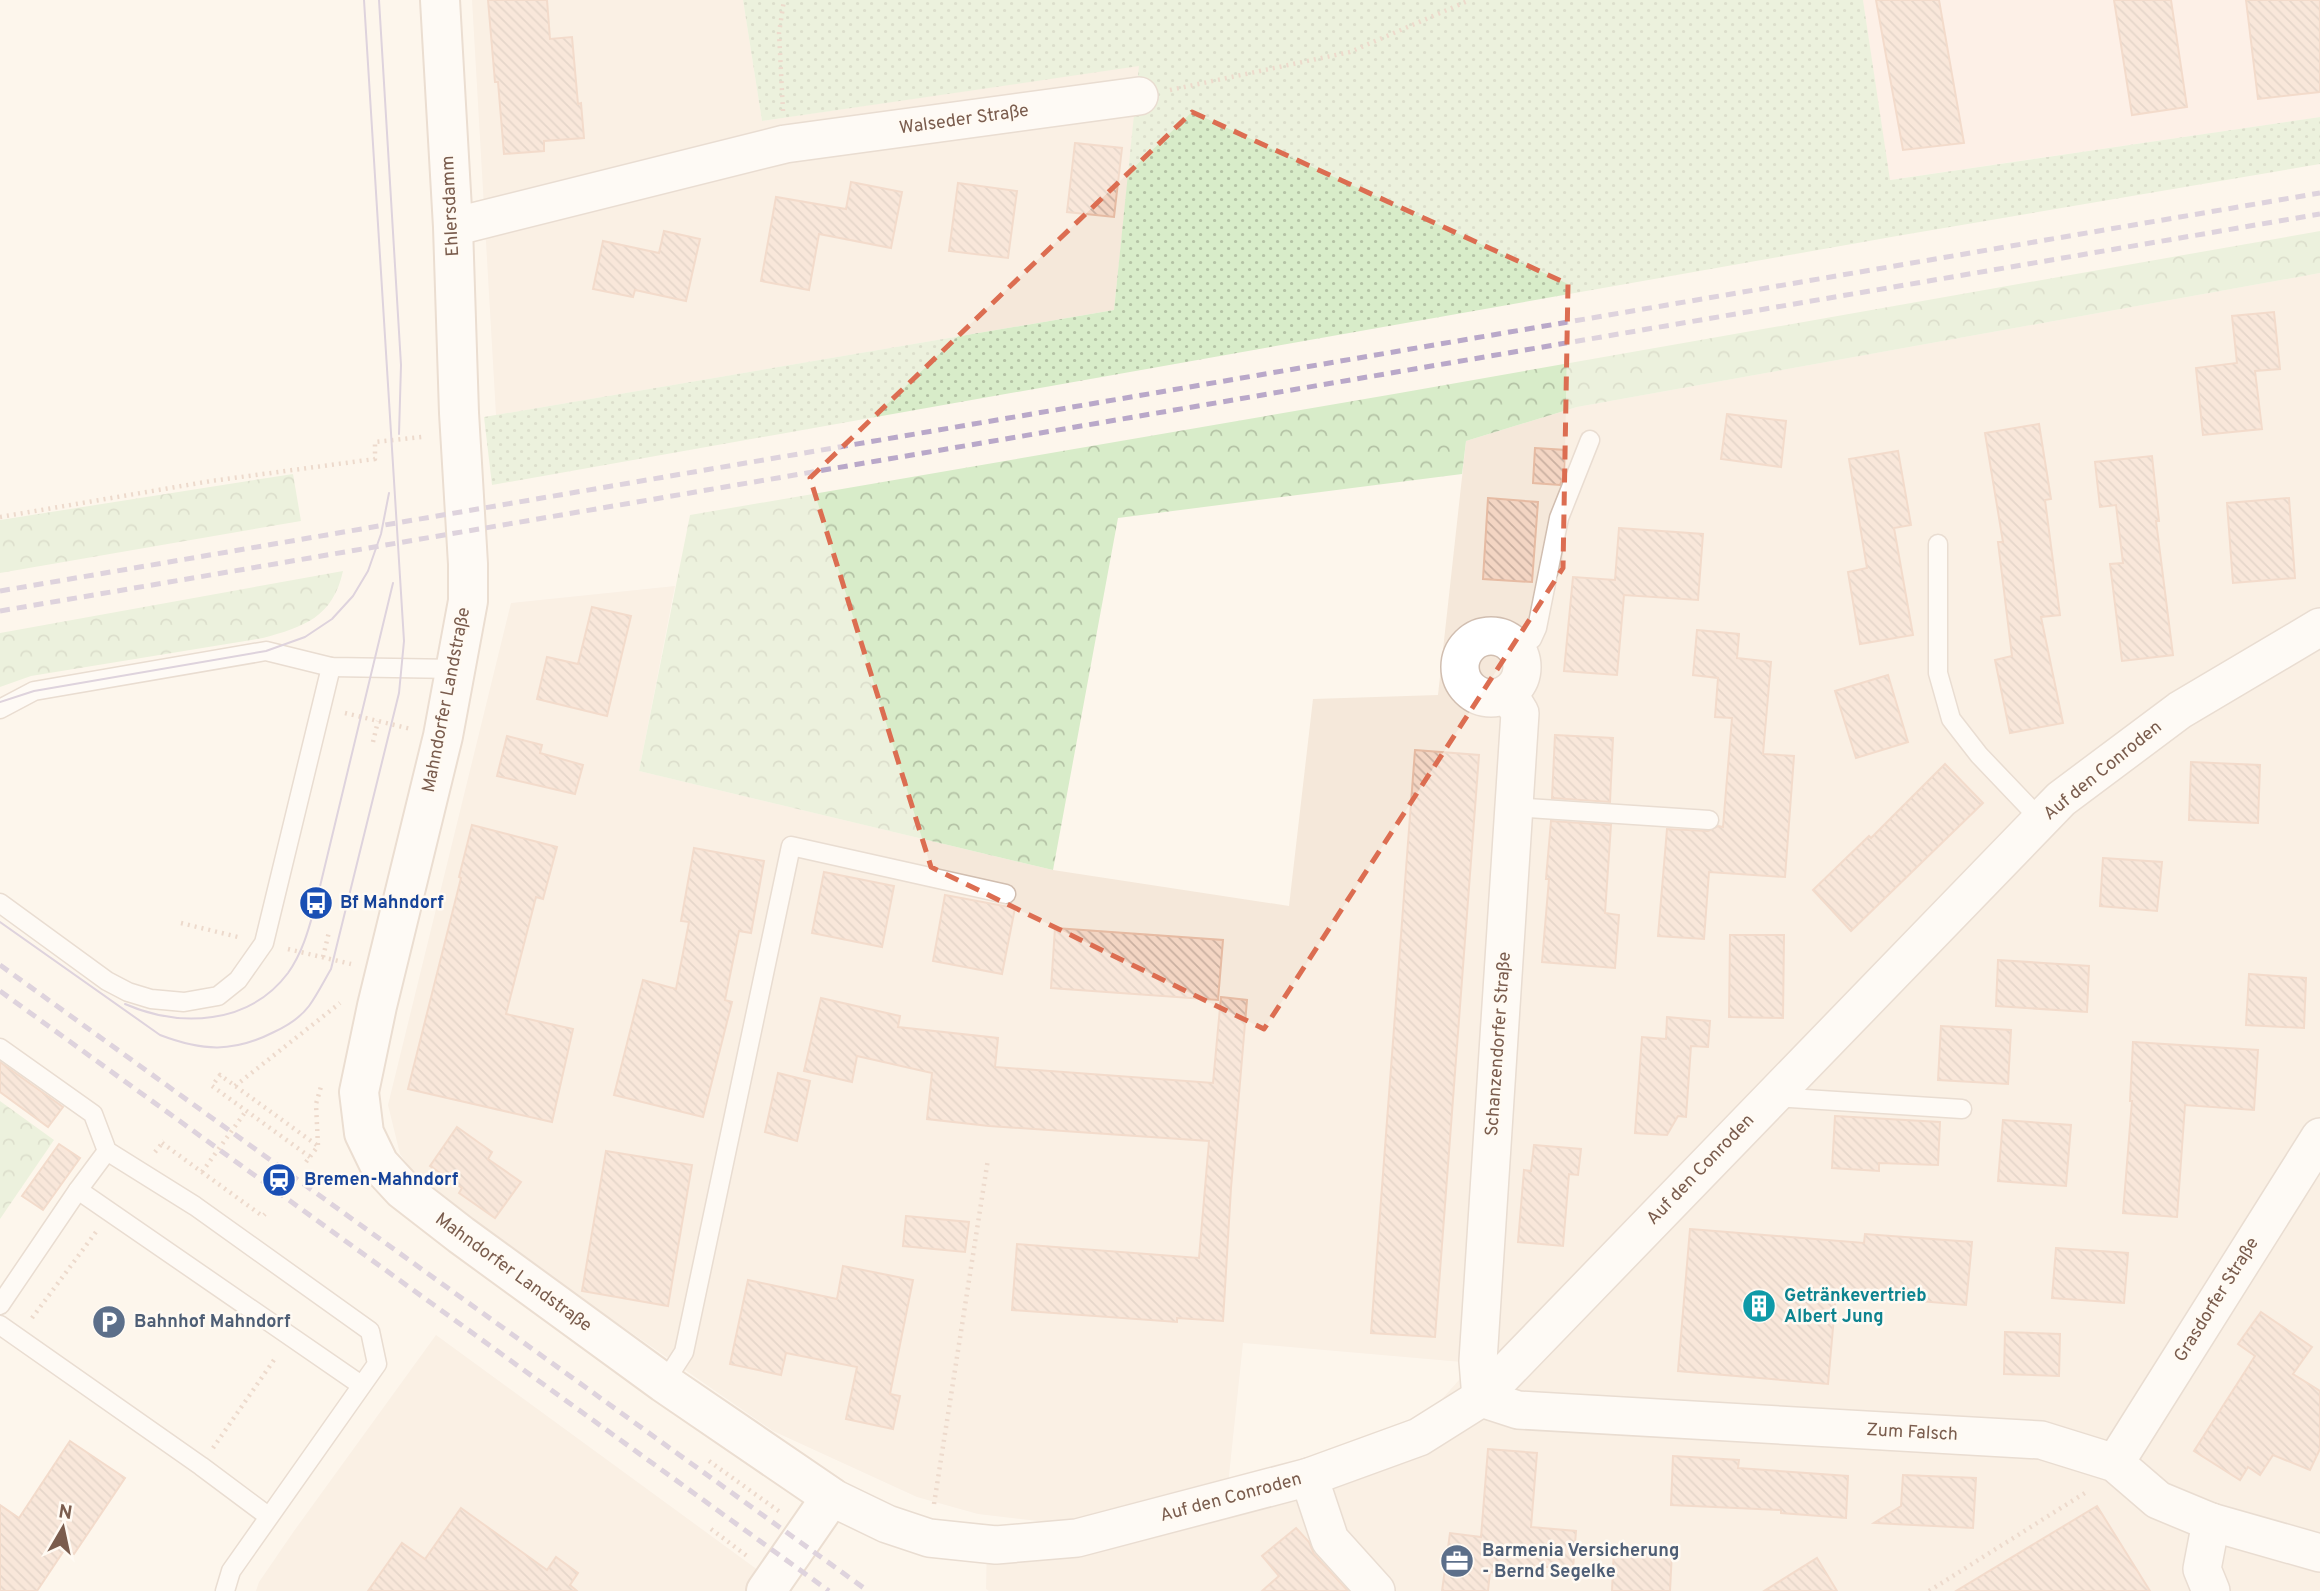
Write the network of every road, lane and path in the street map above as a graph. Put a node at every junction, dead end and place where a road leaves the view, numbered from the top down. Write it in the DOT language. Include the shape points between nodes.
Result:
graph roads {
  1 [pos="440,0"];
  2 [pos="784,0"];
  3 [pos="1470,0"];
  4 [pos="1139,96"];
  5 [pos="785,144"];
  6 [pos="453,227"];
  7 [pos="458,412"];
  8 [pos="1590,440"];
  9 [pos="0,517"];
  10 [pos="1938,544"];
  11 [pos="2320,627"];
  12 [pos="1517,650"];
  13 [pos="331,667"];
  14 [pos="457,668"];
  15 [pos="1508,693"];
  16 [pos="321,707"];
  17 [pos="0,709"];
  18 [pos="378,721"];
  19 [pos="443,736"];
  20 [pos="373,741"];
  21 [pos="1514,807"];
  22 [pos="1709,820"];
  23 [pos="2041,820"];
  24 [pos="1006,894"];
  25 [pos="0,903"];
  26 [pos="329,932"];
  27 [pos="323,957"];
  28 [pos="344,1000"];
  29 [pos="0,1048"];
  30 [pos="322,1084"];
  31 [pos="235,1086"];
  32 [pos="1772,1097"];
  33 [pos="1962,1109"];
  34 [pos="246,1111"];
  35 [pos="2320,1137"];
  36 [pos="318,1146"];
  37 [pos="107,1151"];
  38 [pos="988,1159"];
  39 [pos="141,1172"];
  40 [pos="202,1172"];
  41 [pos="78,1189"];
  42 [pos="111,1211"];
  43 [pos="265,1214"];
  44 [pos="0,1305"];
  45 [pos="0,1325"];
  46 [pos="291,1336"];
  47 [pos="18,1338"];
  48 [pos="664,1383"];
  49 [pos="361,1385"];
  50 [pos="1481,1398"];
  51 [pos="709,1461"];
  52 [pos="2115,1463"];
  53 [pos="201,1466"];
  54 [pos="1309,1477"];
  55 [pos="831,1497"];
  56 [pos="268,1516"];
  57 [pos="2211,1522"];
  58 [pos="711,1529"];
  59 [pos="807,1532"];
  60 [pos="929,1538"];
  61 [pos="996,1545"];
  62 [pos="2320,1553"];
  63 [pos="771,1584"];
  64 [pos="225,1591"];
  65 [pos="1376,1591"];
  66 [pos="1929,1591"];
  67 [pos="2211,1591"];
  1 -- 6 [label="street, Ehlersdamm"];
  2 -- 5 [label="path" via="779,33"];
  3 -- 4 [label="path" via="1350,52"];
  4 -- 5 [label="street, Walseder Straße"];
  5 -- 6 [label="street, Walseder Straße"];
  6 -- 7 [label="street, Ehlersdamm"];
  7 -- 9 [label="path" via="424,415 422,437 375,442 375,459"];
  7 -- 14 [label="street, Mahndorfer Landstraße" via="468,601"];
  8 -- 12 [label="lane" via="1559,518 1537,628 1532,639"];
  10 -- 23 [label="lane" via="1938,673 1951,719"];
  11 -- 23 [label="street, Auf den Conroden" via="2180,710 2061,799"];
  12 -- 15 [label="street" via="1522,673"];
  12 -- 15 [label="street" via="1509,641 1485,636 1474,640 1460,660 1460,672 1473,693 1497,698"];
  13 -- 14 [label="lane"];
  13 -- 16 [label="lane"];
  13 -- 17 [label="lane" via="266,651 34,691"];
  14 -- 19 [label="street, Mahndorfer Landstraße"];
  15 -- 21 [label="street, Schanzendorfer Straße" via="1520,713"];
  16 -- 18 [label="path"];
  16 -- 25 [label="lane" via="264,943 238,980 218,996 184,1002 128,992"];
  18 -- 19 [label="path"];
  18 -- 20 [label="path"];
  19 -- 48 [label="street, Mahndorfer Landstraße" via="359,1092 364,1133 379,1164 403,1190"];
  21 -- 22 [label="lane"];
  21 -- 50 [label="street, Schanzendorfer Straße" via="1478,1361"];
  23 -- 32 [label="street, Auf den Conroden"];
  24 -- 48 [label="lane" via="791,846 684,1352"];
  26 -- 27 [label="path"];
  28 -- 31 [label="path"];
  29 -- 37 [label="lane" via="93,1114"];
  30 -- 36 [label="path" via="316,1104"];
  31 -- 34 [label="path" via="219,1075 212,1086"];
  31 -- 36 [label="path"];
  32 -- 33 [label="lane"];
  32 -- 50 [label="street, Auf den Conroden"];
  34 -- 36 [label="path" via="308,1159"];
  34 -- 40 [label="path, bridge"];
  35 -- 52 [label="street, Grasdorfer Straße"];
  37 -- 39 [label="lane"];
  37 -- 41 [label="lane"];
  38 -- 60 [label="path"];
  39 -- 40 [label="path" via="163,1142"];
  39 -- 49 [label="lane" via="370,1331 377,1364"];
  40 -- 43 [label="path"];
  41 -- 42 [label="lane"];
  41 -- 44 [label="lane"];
  42 -- 46 [label="lane"];
  42 -- 47 [label="path"];
  45 -- 47 [label="lane"];
  46 -- 49 [label="lane"];
  46 -- 53 [label="path"];
  47 -- 53 [label="lane"];
  48 -- 55 [label="street, Mahndorfer Landstraße"];
  49 -- 56 [label="lane"];
  50 -- 52 [label="street, Zum Falsch" via="1518,1410 2041,1440"];
  50 -- 54 [label="street, Auf den Conroden" via="1419,1437"];
  51 -- 59 [label="path"];
  52 -- 57 [label="street, Zum Falsch" via="2158,1500"];
  52 -- 66 [label="path" via="2090,1489"];
  53 -- 56 [label="lane"];
  54 -- 61 [label="street, Auf den Conroden" via="1077,1538"];
  54 -- 65 [label="street" via="1330,1540"];
  55 -- 59 [label="street"];
  55 -- 60 [label="street, Mahndorfer Landstraße"];
  56 -- 64 [label="lane" via="231,1570"];
  57 -- 62 [label="street, Zum Falsch"];
  57 -- 67 [label="street" via="2202,1569"];
  58 -- 63 [label="path"];
  59 -- 63 [label="street"];
  60 -- 61 [label="street, Mahndorfer Landstraße"];
}
